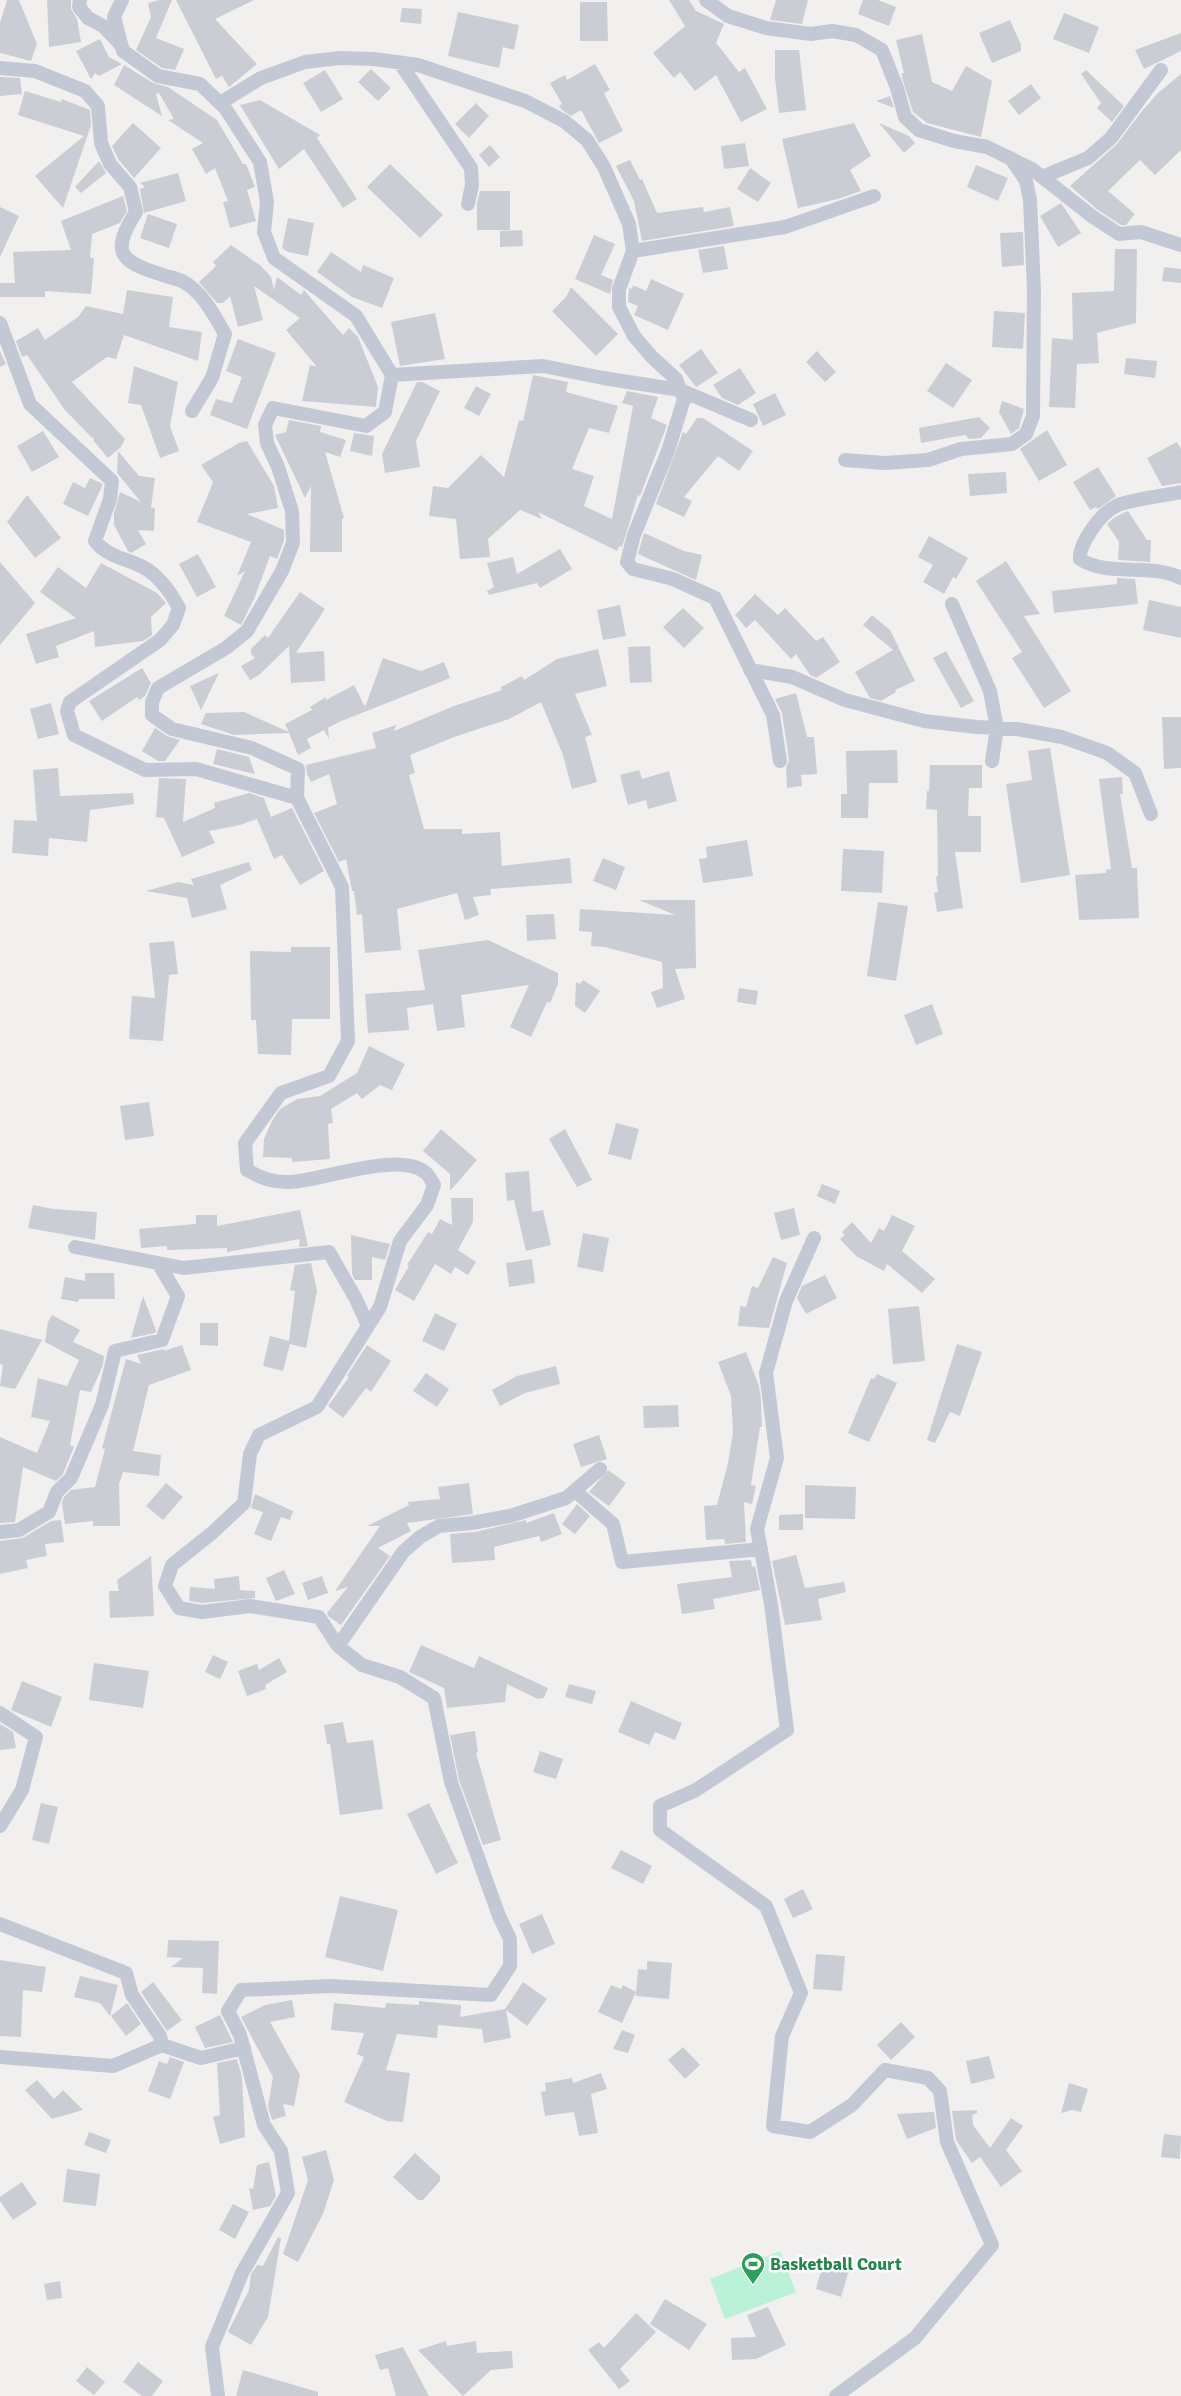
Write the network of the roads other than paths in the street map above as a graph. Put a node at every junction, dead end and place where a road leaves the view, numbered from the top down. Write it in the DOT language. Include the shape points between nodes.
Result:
graph roads {
  1 [pos="80,0"];
  2 [pos="122,0"];
  3 [pos="706,0"];
  4 [pos="121,45"];
  5 [pos="400,63"];
  6 [pos="0,68"];
  7 [pos="1161,70"];
  8 [pos="220,103"];
  9 [pos="1012,159"];
  10 [pos="1042,177"];
  11 [pos="874,196"];
  12 [pos="468,204"];
  13 [pos="1181,245"];
  14 [pos="633,251"];
  15 [pos="0,323"];
  16 [pos="392,375"];
  17 [pos="680,390"];
  18 [pos="192,411"];
  19 [pos="751,420"];
  20 [pos="845,460"];
  21 [pos="1181,492"];
  22 [pos="1181,578"];
  23 [pos="952,604"];
  24 [pos="750,670"];
  25 [pos="997,728"];
  26 [pos="780,761"];
  27 [pos="992,761"];
  28 [pos="297,798"];
  29 [pos="1151,814"];
  30 [pos="814,1238"];
  31 [pos="75,1247"];
  32 [pos="158,1263"];
  33 [pos="368,1326"];
  34 [pos="600,1469"];
  35 [pos="575,1491"];
  36 [pos="0,1532"];
  37 [pos="761,1548"];
  38 [pos="338,1646"];
  39 [pos="0,1712"];
  40 [pos="0,1826"];
  41 [pos="0,1924"];
  42 [pos="162,2045"];
  43 [pos="244,2048"];
  44 [pos="0,2057"];
  45 [pos="218,2396"];
  46 [pos="836,2396"];
  1 -- 4 [label="street" via="78,7 88,18 103,26"];
  2 -- 4 [label="street" via="114,17"];
  3 -- 9 [label="street" via="728,16 766,28 856,35 882,50 905,118 918,130 987,147"];
  4 -- 8 [label="street" via="123,51 158,76 200,84"];
  5 -- 8 [label="street" via="340,58 305,62 261,78"];
  5 -- 12 [label="street" via="471,168"];
  5 -- 14 [label="street" via="418,65 525,101 564,121 587,140 604,167 629,224"];
  6 -- 18 [label="street" via="35,71 63,81 85,92 98,106 101,143 110,164 130,188 136,212 120,243 122,253 140,267 182,281 208,304 226,334 212,378"];
  7 -- 10 [label="street" via="1111,138 1088,158"];
  8 -- 16 [label="street" via="260,162 267,202 264,232 274,258 356,316"];
  9 -- 10 [label="street"];
  9 -- 20 [label="street" via="1026,180 1030,200 1034,289 1033,416 1026,434 1012,444 961,449 928,460 885,463"];
  10 -- 13 [label="street" via="1119,234 1141,232"];
  11 -- 14 [label="street" via="785,227"];
  14 -- 17 [label="street" via="619,289 619,307 634,336 676,379"];
  15 -- 28 [label="street" via="30,404 112,481 110,499 95,541 103,551 145,568 170,592 179,608 173,625 160,640 70,702 67,711 74,734 145,770 196,769"];
  16 -- 17 [label="street" via="543,366"];
  16 -- 28 [label="street" via="384,412 366,426 273,408 265,425 267,443 292,511 293,543 282,572 247,631 226,648 158,688 152,702 152,715 172,729 252,748 298,770"];
  17 -- 19 [label="street"];
  17 -- 24 [label="street" via="684,399 627,562 633,568 673,579 715,598"];
  21 -- 22 [label="street" via="1116,506 1091,529 1079,550 1080,559 1088,564 1152,569"];
  23 -- 25 [label="street" via="990,691"];
  24 -- 25 [label="street" via="792,677 845,700 924,721"];
  24 -- 26 [label="street" via="774,715"];
  25 -- 27 [label="street"];
  25 -- 29 [label="street" via="1062,737 1107,753 1135,773"];
  28 -- 33 [label="street" via="342,887 348,1040 329,1076 281,1093 245,1143 247,1170 266,1181 290,1182 401,1164 425,1172 434,1185 427,1205 400,1241 380,1307"];
  30 -- 37 [label="street" via="786,1301 766,1373 777,1458 757,1529"];
  31 -- 32 [label="street"];
  32 -- 33 [label="street" via="184,1268 329,1252"];
  32 -- 36 [label="street" via="178,1296 162,1340 115,1351 102,1404 71,1478 57,1492 49,1512 19,1530"];
  33 -- 38 [label="street" via="317,1407 259,1435 250,1454 244,1503 172,1565 165,1586 179,1608 202,1612 250,1606 319,1617"];
  34 -- 35 [label="street"];
  35 -- 37 [label="street" via="613,1524 622,1562"];
  35 -- 38 [label="street" via="546,1506 472,1523 439,1526 420,1537 403,1552"];
  37 -- 46 [label="street" via="787,1730 696,1790 660,1806 660,1830 766,1906 801,1993 782,2036 773,2126 810,2132 852,2105 885,2070 928,2078 940,2091 947,2142 992,2246 915,2338"];
  38 -- 43 [label="street" via="362,1665 400,1677 434,1698 451,1782 510,1939 510,1966 491,1995 331,1986 241,1990 228,2011"];
  39 -- 40 [label="street" via="36,1736 22,1790"];
  41 -- 42 [label="street" via="126,1973 132,1994 160,2036"];
  42 -- 43 [label="street" via="201,2058"];
  42 -- 44 [label="street" via="113,2066"];
  43 -- 45 [label="street" via="264,2125 281,2151 288,2193 242,2273 212,2347"];
}
